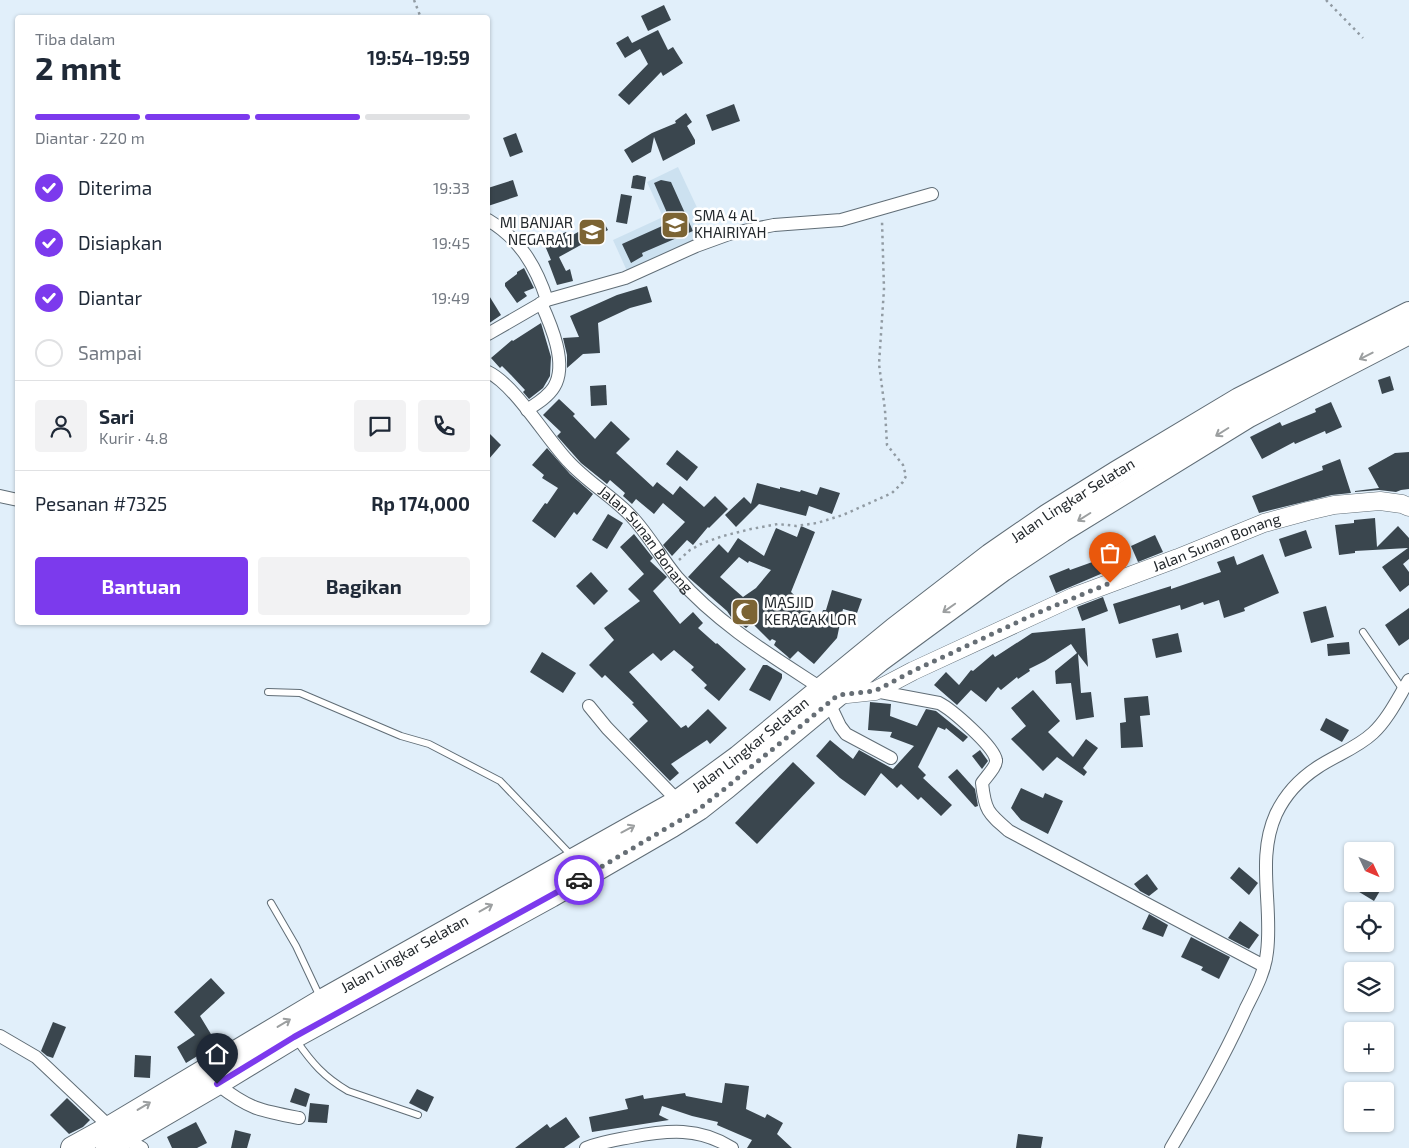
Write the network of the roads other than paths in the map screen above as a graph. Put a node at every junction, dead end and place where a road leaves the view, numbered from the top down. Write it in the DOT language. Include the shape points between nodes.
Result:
graph roads {
  1 [pos="932,194"];
  2 [pos="490,221"];
  3 [pos="544,302"];
  4 [pos="1409,313"];
  5 [pos="490,333"];
  6 [pos="1409,333"];
  7 [pos="490,373"];
  8 [pos="1244,408"];
  9 [pos="527,410"];
  10 [pos="0,496"];
  11 [pos="15,499"];
  12 [pos="1409,507"];
  13 [pos="1363,632"];
  14 [pos="1406,685"];
  15 [pos="875,691"];
  16 [pos="268,692"];
  17 [pos="829,695"];
  18 [pos="589,706"];
  19 [pos="891,758"];
  20 [pos="678,801"];
  21 [pos="574,858"];
  22 [pos="522,899"];
  23 [pos="271,903"];
  24 [pos="1264,966"];
  25 [pos="321,1001"];
  26 [pos="0,1036"];
  27 [pos="294,1037"];
  28 [pos="217,1084"];
  29 [pos="418,1115"];
  30 [pos="299,1118"];
  31 [pos="121,1140"];
  32 [pos="72,1148"];
  33 [pos="586,1148"];
  34 [pos="732,1148"];
  35 [pos="1171,1148"];
  1 -- 3 [label="street" via="841,220 774,225 729,234 625,278"];
  2 -- 3 [label="street" via="520,246 539,277"];
  3 -- 5 [label="street"];
  3 -- 9 [label="street" via="557,347 558,373 553,388"];
  4 -- 8 [label="highway, Jalan Lingkar Selatan"];
  6 -- 8 [label="highway, Jalan Lingkar Selatan, one-way"];
  7 -- 9 [label="street, Jalan Sunan Bonang"];
  8 -- 17 [label="highway, Jalan Lingkar Selatan" via="1117,472 1026,530 894,628"];
  9 -- 17 [label="street, Jalan Sunan Bonang" via="568,461 633,518 691,592 742,636"];
  10 -- 11 [label="street"];
  12 -- 15 [label="street, Jalan Sunan Bonang" via="1380,501 1334,505 1264,523 1073,597"];
  13 -- 14 [label="lane"];
  14 -- 24 [label="street" via="1373,733 1308,774 1277,812 1269,830 1265,858 1268,936"];
  15 -- 17 [label="street, Jalan Sunan Bonang"];
  15 -- 24 [label="street" via="947,707 982,739 996,760 982,783 986,807 1009,831"];
  16 -- 21 [label="lane" via="300,693 354,718 429,744 500,781"];
  17 -- 19 [label="street" via="846,734"];
  17 -- 20 [label="highway, Jalan Lingkar Selatan"];
  17 -- 22 [label="highway, Jalan Lingkar Selatan" via="699,809 647,841"];
  18 -- 20 [label="street" via="606,728"];
  21 -- 20 [label="highway, Jalan Lingkar Selatan, one-way"];
  21 -- 22 [label="highway, Jalan Lingkar Selatan"];
  25 -- 22 [label="highway, Jalan Lingkar Selatan, one-way"];
  22 -- 27 [label="highway, Jalan Lingkar Selatan"];
  23 -- 25 [label="lane" via="296,946"];
  24 -- 35 [label="street" via="1227,1051"];
  31 -- 25 [label="highway, Jalan Lingkar Selatan, one-way"];
  26 -- 31 [label="street" via="36,1057"];
  27 -- 28 [label="highway, Jalan Lingkar Selatan"];
  27 -- 29 [label="lane" via="314,1065 338,1085"];
  28 -- 30 [label="street" via="258,1110"];
  28 -- 31 [label="highway, Jalan Lingkar Selatan"];
  31 -- 32 [label="highway, Jalan Lingkar Selatan"];
  33 -- 34 [label="street" via="605,1141 678,1131 714,1138"];
}
